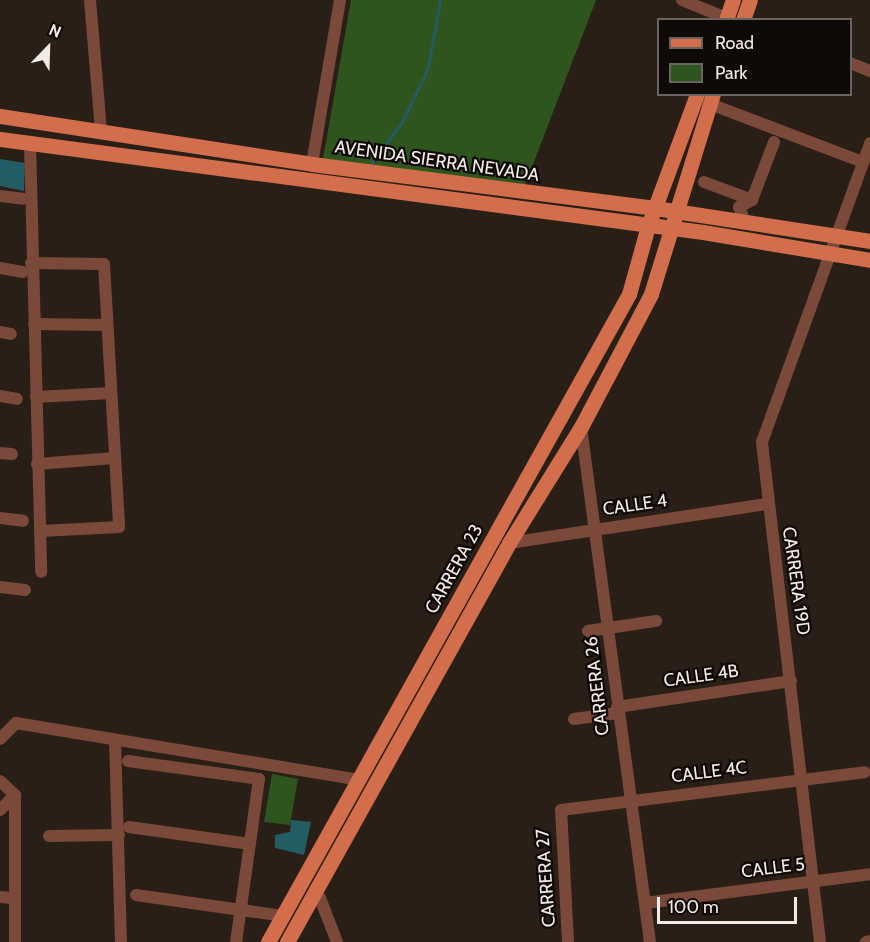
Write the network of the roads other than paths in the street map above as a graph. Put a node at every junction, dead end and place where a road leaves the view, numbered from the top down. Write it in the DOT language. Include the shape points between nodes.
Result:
graph roads {
  1 [pos="90,0"];
  2 [pos="340,0"];
  3 [pos="682,0"];
  4 [pos="733,0"];
  5 [pos="750,0"];
  6 [pos="724,18"];
  7 [pos="726,18"];
  8 [pos="744,18"];
  9 [pos="852,64"];
  10 [pos="870,70"];
  11 [pos="707,98"];
  12 [pos="0,116"];
  13 [pos="101,131"];
  14 [pos="0,139"];
  15 [pos="774,142"];
  16 [pos="30,143"];
  17 [pos="870,143"];
  18 [pos="863,162"];
  19 [pos="312,164"];
  20 [pos="704,182"];
  21 [pos="0,196"];
  22 [pos="23,200"];
  23 [pos="752,200"];
  24 [pos="655,208"];
  25 [pos="676,211"];
  26 [pos="745,222"];
  27 [pos="648,226"];
  28 [pos="670,229"];
  29 [pos="696,232"];
  30 [pos="835,235"];
  31 [pos="870,241"];
  32 [pos="828,254"];
  33 [pos="870,260"];
  34 [pos="27,267"];
  35 [pos="0,268"];
  36 [pos="651,294"];
  37 [pos="34,324"];
  38 [pos="107,325"];
  39 [pos="111,393"];
  40 [pos="0,396"];
  41 [pos="36,396"];
  42 [pos="17,399"];
  43 [pos="581,427"];
  44 [pos="115,458"];
  45 [pos="37,464"];
  46 [pos="767,504"];
  47 [pos="0,518"];
  48 [pos="23,521"];
  49 [pos="597,528"];
  50 [pos="40,531"];
  51 [pos="509,543"];
  52 [pos="42,572"];
  53 [pos="0,587"];
  54 [pos="25,590"];
  55 [pos="656,621"];
  56 [pos="608,627"];
  57 [pos="588,631"];
  58 [pos="791,681"];
  59 [pos="617,710"];
  60 [pos="574,718"];
  61 [pos="0,739"];
  62 [pos="115,740"];
  63 [pos="128,761"];
  64 [pos="865,772"];
  65 [pos="802,779"];
  66 [pos="359,780"];
  67 [pos="0,781"];
  68 [pos="15,795"];
  69 [pos="628,800"];
  70 [pos="0,810"];
  71 [pos="560,812"];
  72 [pos="129,827"];
  73 [pos="119,835"];
  74 [pos="49,836"];
  75 [pos="250,844"];
  76 [pos="870,874"];
  77 [pos="815,881"];
  78 [pos="313,894"];
  79 [pos="136,895"];
  80 [pos="0,897"];
  81 [pos="14,898"];
  82 [pos="645,903"];
  83 [pos="241,910"];
  84 [pos="283,916"];
  85 [pos="15,942"];
  86 [pos="121,942"];
  87 [pos="236,942"];
  88 [pos="268,942"];
  89 [pos="287,942"];
  90 [pos="337,942"];
  91 [pos="568,942"];
  92 [pos="650,942"];
  93 [pos="820,942"];
  1 -- 13 [label="street"];
  2 -- 19 [label="street"];
  3 -- 6 [label="street"];
  4 -- 7 [label="main road"];
  5 -- 8 [label="main road"];
  9 -- 10 [label="street"];
  11 -- 18 [label="street"];
  11 -- 24 [label="main road, CARRERA 23"];
  11 -- 25 [label="main road, CARRERA 23"];
  12 -- 13 [label="main road, AVENIDA SIERRA NEVADA"];
  13 -- 19 [label="main road, AVENIDA SIERRA NEVADA"];
  14 -- 16 [label="main road, AVENIDA SIERRA NEVADA"];
  15 -- 23 [label="street"];
  16 -- 27 [label="main road, AVENIDA SIERRA NEVADA"];
  16 -- 34 [label="street"];
  17 -- 18 [label="street"];
  18 -- 30 [label="street"];
  19 -- 24 [label="main road, AVENIDA SIERRA NEVADA"];
  20 -- 23 [label="street"];
  21 -- 22 [label="street"];
  23 -- 26 [label="street" via="739,207"];
  24 -- 25 [label="main road, AVENIDA SIERRA NEVADA"];
  24 -- 27 [label="main road, CARRERA 23"];
  25 -- 26 [label="main road, AVENIDA SIERRA NEVADA"];
  25 -- 28 [label="main road, CARRERA 23"];
  26 -- 30 [label="main road, AVENIDA SIERRA NEVADA"];
  27 -- 28 [label="main road, AVENIDA SIERRA NEVADA"];
  27 -- 66 [label="main road, CARRERA 23" via="629,294"];
  28 -- 29 [label="main road, AVENIDA SIERRA NEVADA"];
  28 -- 36 [label="main road, CARRERA 23"];
  29 -- 32 [label="main road"];
  29 -- 36 [label="main road" via="671,249"];
  30 -- 31 [label="main road, AVENIDA SIERRA NEVADA"];
  30 -- 32 [label="street, CARRERA 19D"];
  32 -- 33 [label="main road"];
  32 -- 46 [label="street, CARRERA 19D" via="765,429 762,455"];
  34 -- 35 [label="street"];
  34 -- 37 [label="street"];
  34 -- 38 [label="street" via="104,264"];
  36 -- 43 [label="main road, CARRERA 23"];
  37 -- 38 [label="street"];
  37 -- 41 [label="street"];
  38 -- 39 [label="street"];
  39 -- 41 [label="street"];
  39 -- 44 [label="street"];
  40 -- 42 [label="street"];
  41 -- 45 [label="street"];
  43 -- 49 [label="street, CARRERA 26"];
  43 -- 51 [label="main road, CARRERA 23"];
  44 -- 45 [label="street"];
  44 -- 50 [label="street" via="119,526"];
  45 -- 50 [label="street"];
  46 -- 49 [label="street, CALLE 4"];
  46 -- 58 [label="street, CARRERA 19D"];
  47 -- 48 [label="street"];
  49 -- 51 [label="street, CALLE 4"];
  49 -- 56 [label="street, CARRERA 26"];
  50 -- 52 [label="street"];
  51 -- 78 [label="main road, CARRERA 23"];
  53 -- 54 [label="street"];
  55 -- 56 [label="street"];
  56 -- 57 [label="street"];
  56 -- 59 [label="street, CARRERA 26"];
  58 -- 59 [label="street, CALLE 4B"];
  58 -- 65 [label="street, CARRERA 19D"];
  59 -- 60 [label="street, CALLE 4B"];
  59 -- 69 [label="street, CARRERA 26"];
  61 -- 62 [label="street" via="16,723"];
  62 -- 66 [label="street"];
  62 -- 73 [label="street"];
  63 -- 75 [label="street" via="259,779"];
  64 -- 65 [label="street, CALLE 4C"];
  65 -- 69 [label="street, CALLE 4C"];
  65 -- 77 [label="street, CARRERA 19D"];
  66 -- 84 [label="main road, CARRERA 23"];
  67 -- 68 [label="street"];
  68 -- 70 [label="street"];
  68 -- 81 [label="street"];
  69 -- 71 [label="street, CALLE 4C"];
  69 -- 82 [label="street, CARRERA 26"];
  71 -- 91 [label="street, CARRERA 27"];
  72 -- 75 [label="street"];
  73 -- 74 [label="street"];
  73 -- 86 [label="street"];
  75 -- 83 [label="street"];
  76 -- 77 [label="street, CALLE 5"];
  77 -- 82 [label="street, CALLE 5"];
  77 -- 93 [label="street, CARRERA 19D"];
  78 -- 89 [label="main road, CARRERA 23"];
  78 -- 90 [label="street" via="320,898"];
  79 -- 83 [label="street"];
  80 -- 81 [label="street"];
  81 -- 85 [label="street"];
  82 -- 92 [label="street, CARRERA 26"];
  83 -- 84 [label="street"];
  83 -- 87 [label="street"];
  84 -- 88 [label="main road, CARRERA 23"];
}
